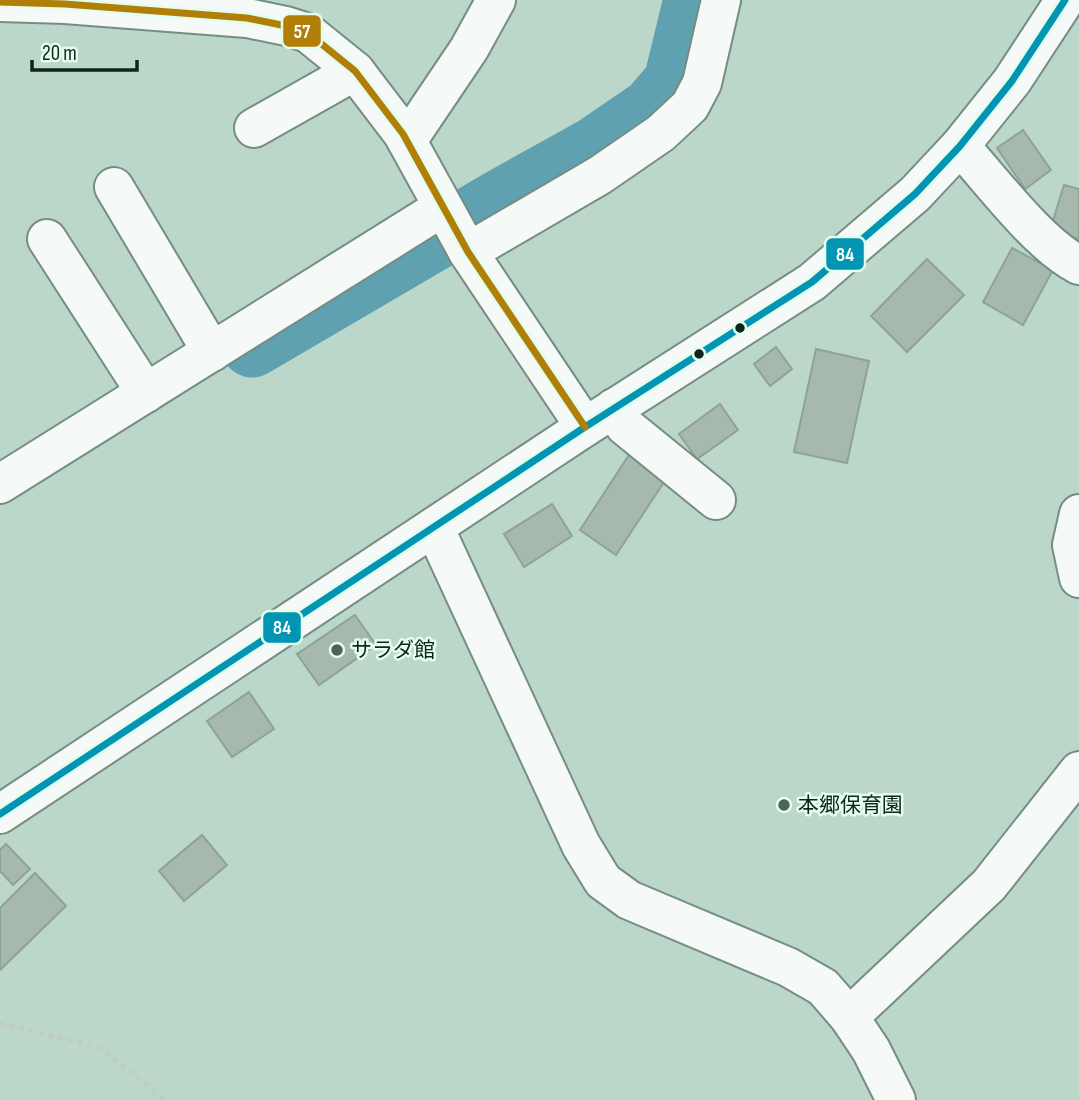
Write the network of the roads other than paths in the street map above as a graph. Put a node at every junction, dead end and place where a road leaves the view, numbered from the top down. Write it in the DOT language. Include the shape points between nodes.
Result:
graph roads {
  1 [pos="496,0"];
  2 [pos="721,0"];
  3 [pos="1065,0"];
  4 [pos="0,2"];
  5 [pos="66,2"];
  6 [pos="355,71"];
  7 [pos="254,128"];
  8 [pos="407,141"];
  9 [pos="960,146"];
  10 [pos="114,187"];
  11 [pos="455,229"];
  12 [pos="47,239"];
  13 [pos="1079,265"];
  14 [pos="212,352"];
  15 [pos="146,393"];
  16 [pos="600,417"];
  17 [pos="0,484"];
  18 [pos="716,500"];
  19 [pos="1079,514"];
  20 [pos="433,527"];
  21 [pos="1079,578"];
  22 [pos="1079,771"];
  23 [pos="0,814"];
  24 [pos="849,1017"];
  25 [pos="896,1100"];
  1 -- 8 [label="street"];
  2 -- 11 [label="street" via="702,83 690,106 661,133 600,175"];
  3 -- 9 [label="street" via="1012,81"];
  4 -- 5 [label="street"];
  5 -- 6 [label="street" via="286,26 308,33"];
  6 -- 7 [label="street"];
  6 -- 8 [label="street"];
  8 -- 11 [label="street"];
  9 -- 13 [label="street" via="1045,240"];
  9 -- 16 [label="street" via="915,194 812,282"];
  10 -- 14 [label="street"];
  11 -- 14 [label="street"];
  11 -- 16 [label="street"];
  12 -- 15 [label="street"];
  14 -- 15 [label="street"];
  15 -- 17 [label="street"];
  16 -- 18 [label="street" via="625,426"];
  16 -- 20 [label="street"];
  19 -- 21 [label="street" via="1072,545"];
  20 -- 23 [label="street"];
  20 -- 24 [label="street" via="581,845 603,881 629,900 788,967 823,987"];
  22 -- 24 [label="street" via="989,885"];
  24 -- 25 [label="street"];
}
